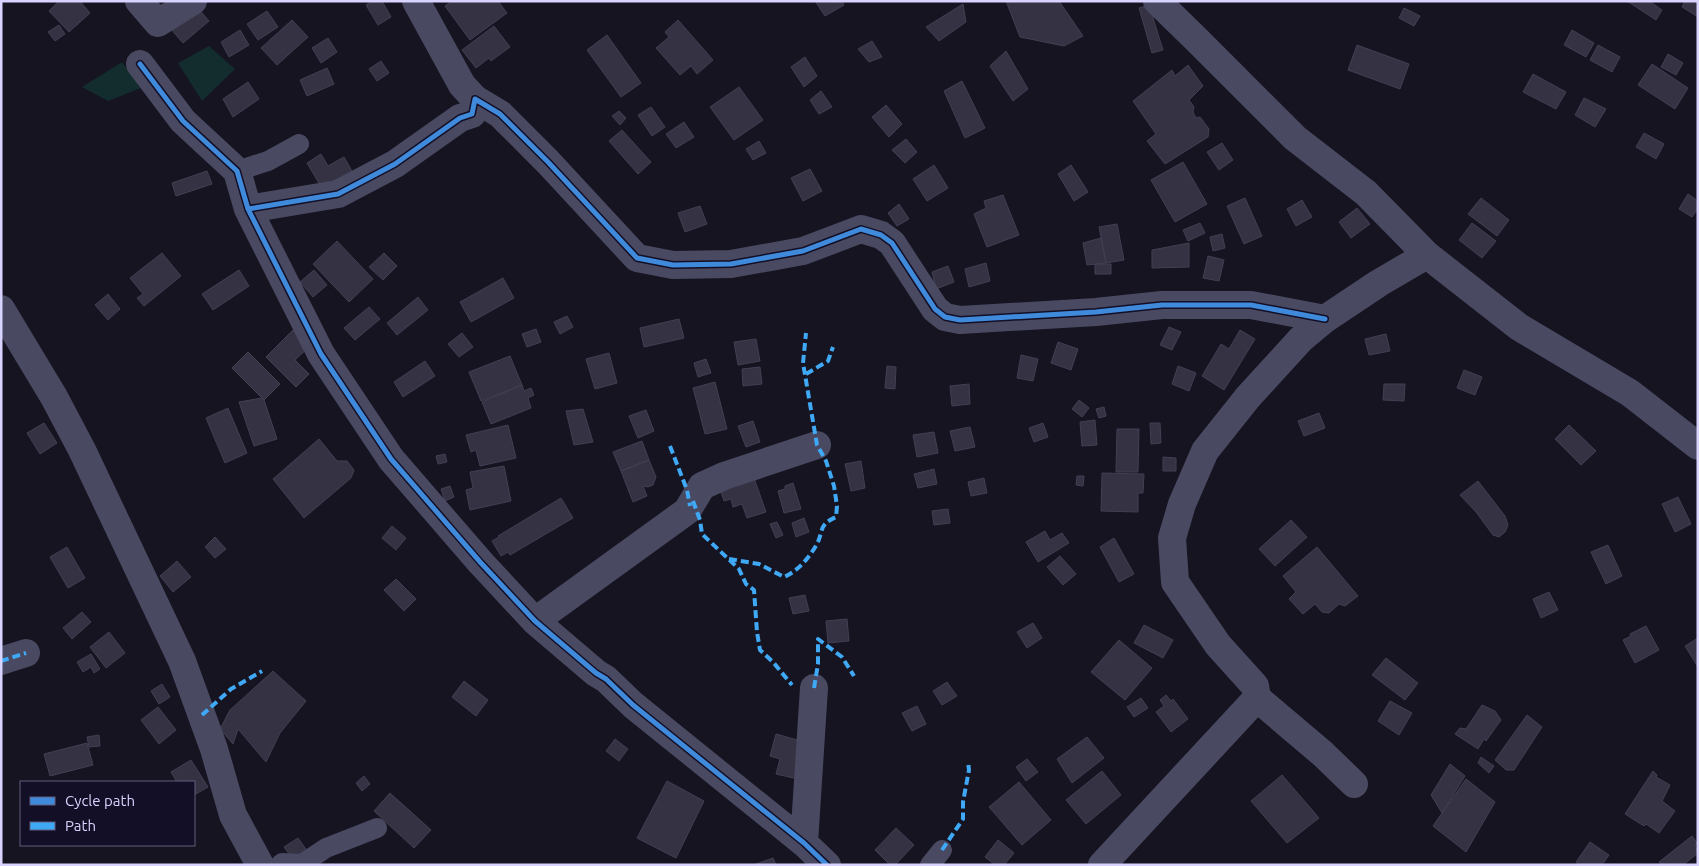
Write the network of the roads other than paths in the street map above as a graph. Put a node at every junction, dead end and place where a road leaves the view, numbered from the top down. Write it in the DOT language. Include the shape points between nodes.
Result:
graph roads {
  1 [pos="139,1"];
  2 [pos="193,1"];
  3 [pos="416,1"];
  4 [pos="1157,1"];
  5 [pos="140,64"];
  6 [pos="475,99"];
  7 [pos="299,144"];
  8 [pos="237,171"];
  9 [pos="248,209"];
  10 [pos="1427,256"];
  11 [pos="1,309"];
  12 [pos="1325,319"];
  13 [pos="818,445"];
  14 [pos="1698,446"];
  15 [pos="535,621"];
  16 [pos="814,688"];
  17 [pos="1256,698"];
  18 [pos="1354,784"];
  19 [pos="377,828"];
  20 [pos="804,843"];
  21 [pos="260,865"];
  22 [pos="280,865"];
  23 [pos="827,865"];
  24 [pos="1102,865"];
  1 -- 2 [label="street" via="158,23"];
  3 -- 6 [label="street" via="462,85"];
  4 -- 10 [label="street" via="1295,138 1366,193"];
  5 -- 8 [label="street" via="182,122"];
  6 -- 9 [label="street" via="472,114 460,118 395,164 338,194"];
  6 -- 12 [label="street" via="500,114 637,258 673,265 732,264 803,251 861,229 881,235 892,243 935,309 945,318 1076,314 1162,305 1251,305"];
  7 -- 8 [label="lane" via="268,161"];
  8 -- 9 [label="street"];
  9 -- 15 [label="street" via="321,354 391,459 480,563"];
  10 -- 12 [label="street"];
  10 -- 14 [label="street" via="1519,327 1630,392"];
  11 -- 21 [label="street" via="82,450 178,652 214,748 233,815"];
  12 -- 17 [label="street" via="1301,339 1248,397 1205,452 1182,504 1172,538 1175,582 1218,645 1255,686"];
  13 -- 15 [label="street" via="702,486 687,511"];
  15 -- 20 [label="street"];
  16 -- 20 [label="street"];
  17 -- 18 [label="street"];
  17 -- 24 [label="street"];
  19 -- 22 [label="lane" via="326,848 302,864"];
  20 -- 23 [label="street"];
}
